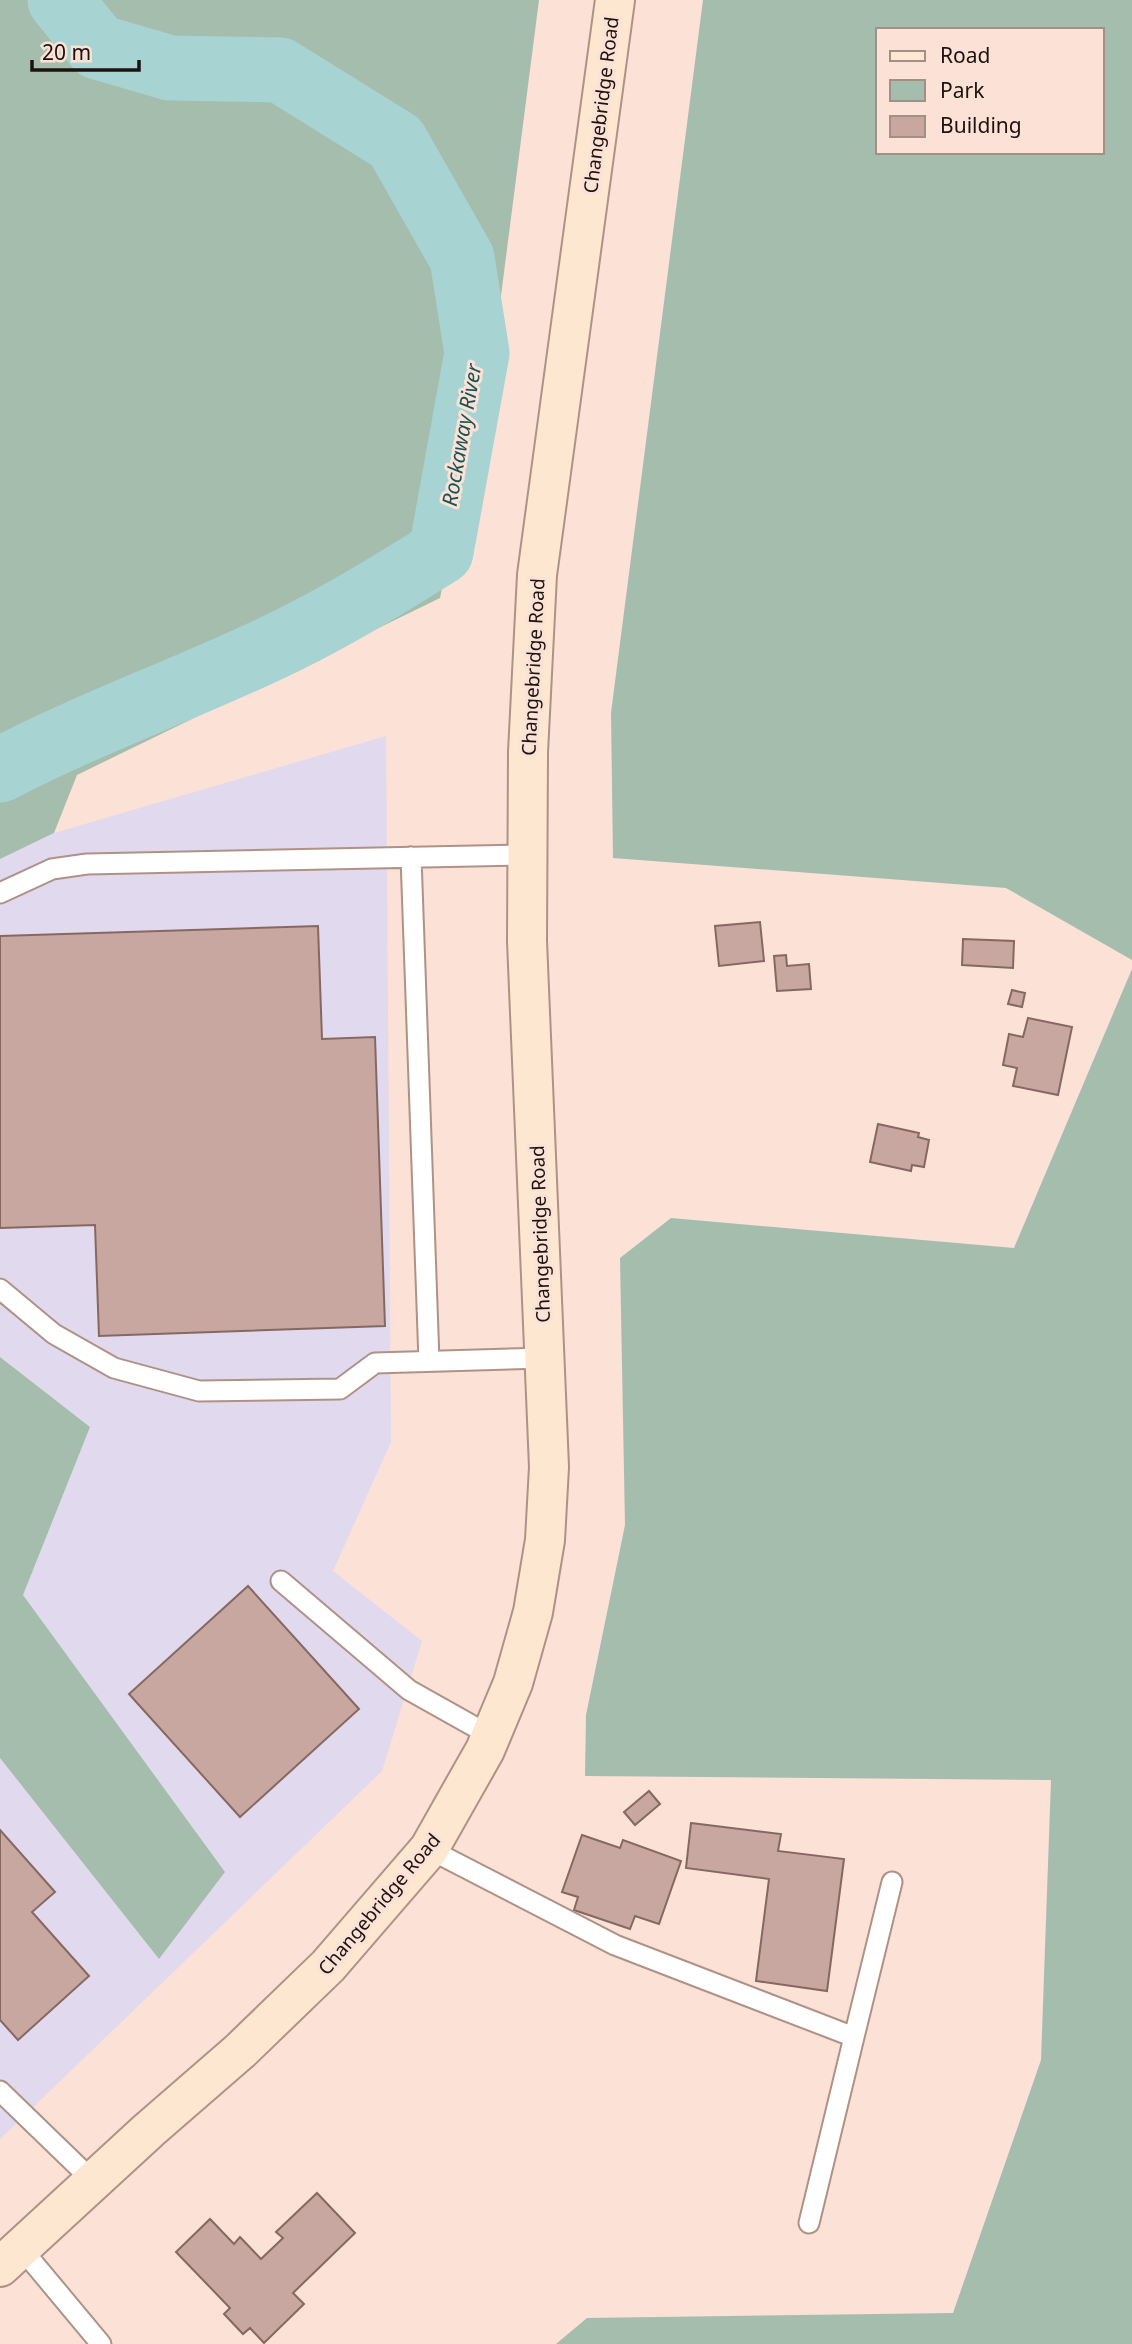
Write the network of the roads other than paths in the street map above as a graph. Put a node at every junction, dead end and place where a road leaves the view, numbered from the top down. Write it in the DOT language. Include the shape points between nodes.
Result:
graph roads {
  1 [pos="615,0"];
  2 [pos="527,855"];
  3 [pos="411,857"];
  4 [pos="0,893"];
  5 [pos="0,1289"];
  6 [pos="545,1358"];
  7 [pos="429,1362"];
  8 [pos="281,1581"];
  9 [pos="491,1736"];
  10 [pos="429,1849"];
  11 [pos="892,1882"];
  12 [pos="854,2037"];
  13 [pos="0,2091"];
  14 [pos="93,2181"];
  15 [pos="808,2223"];
  16 [pos="10,2257"];
  17 [pos="101,2344"];
  1 -- 2 [label="main road, Changebridge Road" via="537,575"];
  2 -- 3 [label="lane"];
  2 -- 6 [label="main road, Changebridge Road"];
  3 -- 4 [label="lane" via="87,864 52,869"];
  3 -- 7 [label="lane"];
  5 -- 7 [label="lane" via="54,1334 114,1368 199,1391 340,1390 375,1363"];
  6 -- 7 [label="lane"];
  6 -- 9 [label="main road, Changebridge Road" via="549,1467 545,1539 533,1612 513,1683"];
  8 -- 9 [label="lane" via="409,1690"];
  9 -- 10 [label="main road, Changebridge Road"];
  10 -- 12 [label="lane" via="615,1945"];
  10 -- 14 [label="main road, Changebridge Road" via="328,1966"];
  11 -- 12 [label="lane"];
  12 -- 15 [label="lane"];
  13 -- 14 [label="lane"];
  14 -- 16 [label="main road, Changebridge Road"];
  16 -- 17 [label="lane"];
}
